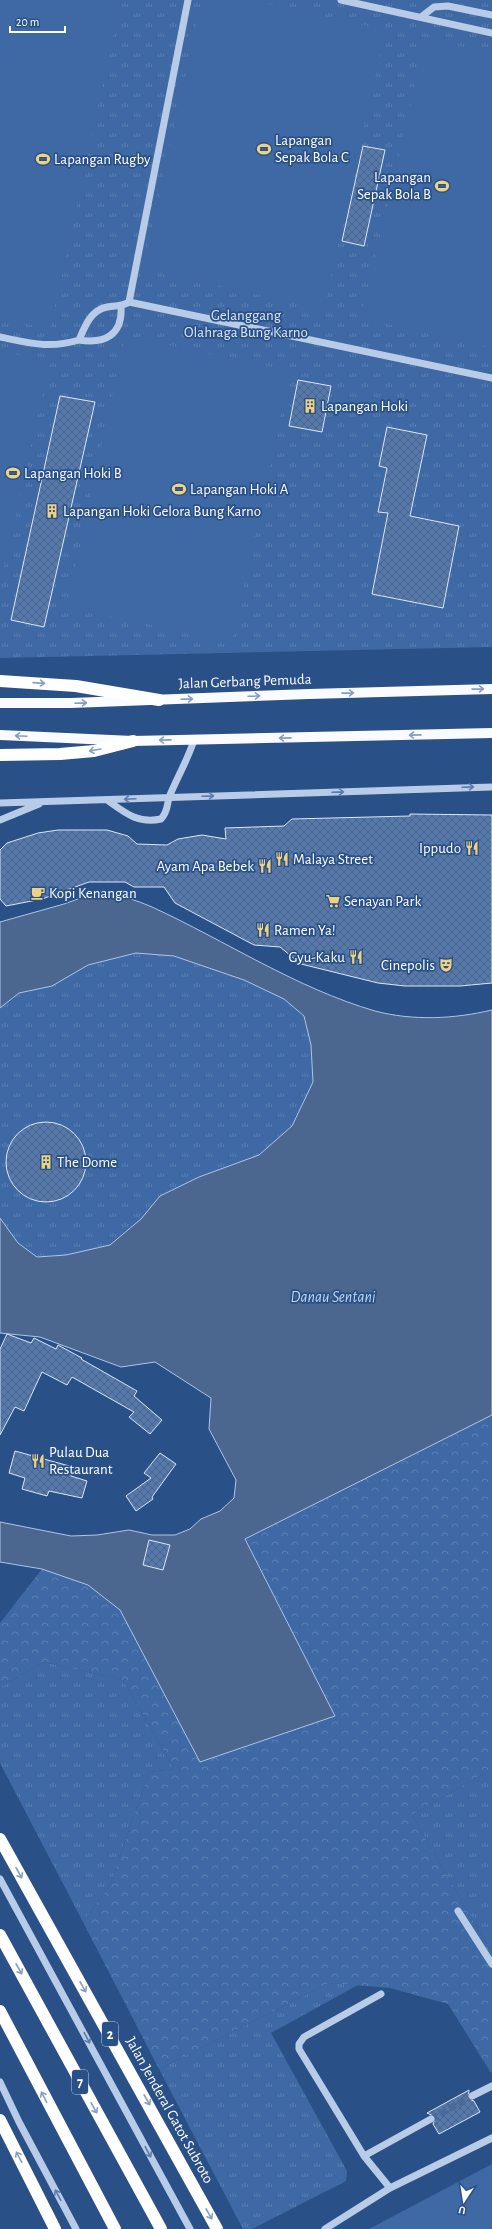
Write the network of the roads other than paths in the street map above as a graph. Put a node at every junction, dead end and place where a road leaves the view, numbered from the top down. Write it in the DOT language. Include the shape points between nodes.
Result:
graph roads {
  1 [pos="188,0"];
  2 [pos="344,0"];
  3 [pos="492,15"];
  4 [pos="421,17"];
  5 [pos="492,33"];
  6 [pos="129,302"];
  7 [pos="121,306"];
  8 [pos="0,337"];
  9 [pos="79,340"];
  10 [pos="492,378"];
  11 [pos="0,681"];
  12 [pos="492,689"];
  13 [pos="160,700"];
  14 [pos="0,703"];
  15 [pos="492,733"];
  16 [pos="0,735"];
  17 [pos="194,740"];
  18 [pos="133,741"];
  19 [pos="0,755"];
  20 [pos="492,787"];
  21 [pos="169,797"];
  22 [pos="107,800"];
  23 [pos="45,802"];
  24 [pos="0,803"];
  25 [pos="0,820"];
  26 [pos="0,1839"];
  27 [pos="0,1879"];
  28 [pos="458,1911"];
  29 [pos="0,1935"];
  30 [pos="492,1964"];
  31 [pos="381,1994"];
  32 [pos="0,2011"];
  33 [pos="0,2082"];
  34 [pos="492,2086"];
  35 [pos="472,2096"];
  36 [pos="431,2119"];
  37 [pos="0,2120"];
  38 [pos="492,2138"];
  39 [pos="364,2156"];
  40 [pos="390,2188"];
  41 [pos="55,2229"];
  42 [pos="76,2229"];
  43 [pos="115,2229"];
  44 [pos="161,2229"];
  45 [pos="190,2229"];
  46 [pos="217,2229"];
  47 [pos="325,2229"];
  1 -- 6 [label="lane"];
  2 -- 4 [label="lane"];
  3 -- 4 [label="lane" via="448,6 434,7"];
  4 -- 5 [label="lane"];
  6 -- 7 [label="lane"];
  6 -- 10 [label="lane"];
  7 -- 9 [label="lane" via="108,306 98,310 86,323"];
  7 -- 9 [label="lane" via="121,324 116,331 99,341"];
  8 -- 9 [label="lane" via="59,346"];
  11 -- 13 [label="highway, one-way" via="76,686"];
  13 -- 12 [label="main road, Jalan Gerbang Pemuda, one-way"];
  14 -- 13 [label="main road, Jalan Gerbang Pemuda, one-way" via="71,704"];
  15 -- 17 [label="main road, one-way"];
  18 -- 16 [label="main road, one-way"];
  17 -- 18 [label="main road, one-way"];
  17 -- 21 [label="lane" via="186,764"];
  18 -- 19 [label="highway, one-way" via="94,751"];
  21 -- 20 [label="lane, one-way"];
  21 -- 22 [label="lane, one-way"];
  21 -- 22 [label="lane" via="167,812 161,819 152,821 141,821 127,815"];
  22 -- 23 [label="lane"];
  23 -- 24 [label="lane"];
  23 -- 25 [label="lane"];
  26 -- 46 [label="highway, Jalan Jenderal Gatot Subroto / 2, one-way"];
  27 -- 45 [label="lane, one-way"];
  28 -- 30 [label="lane"];
  29 -- 44 [label="highway, 7, one-way"];
  31 -- 39 [label="lane" via="304,2037 299,2044 301,2055"];
  43 -- 32 [label="highway, one-way"];
  42 -- 33 [label="lane, one-way"];
  34 -- 35 [label="lane"];
  36 -- 39 [label="lane"];
  41 -- 37 [label="highway, one-way"];
  38 -- 40 [label="lane"];
  39 -- 40 [label="lane"];
  40 -- 47 [label="lane"];
}
